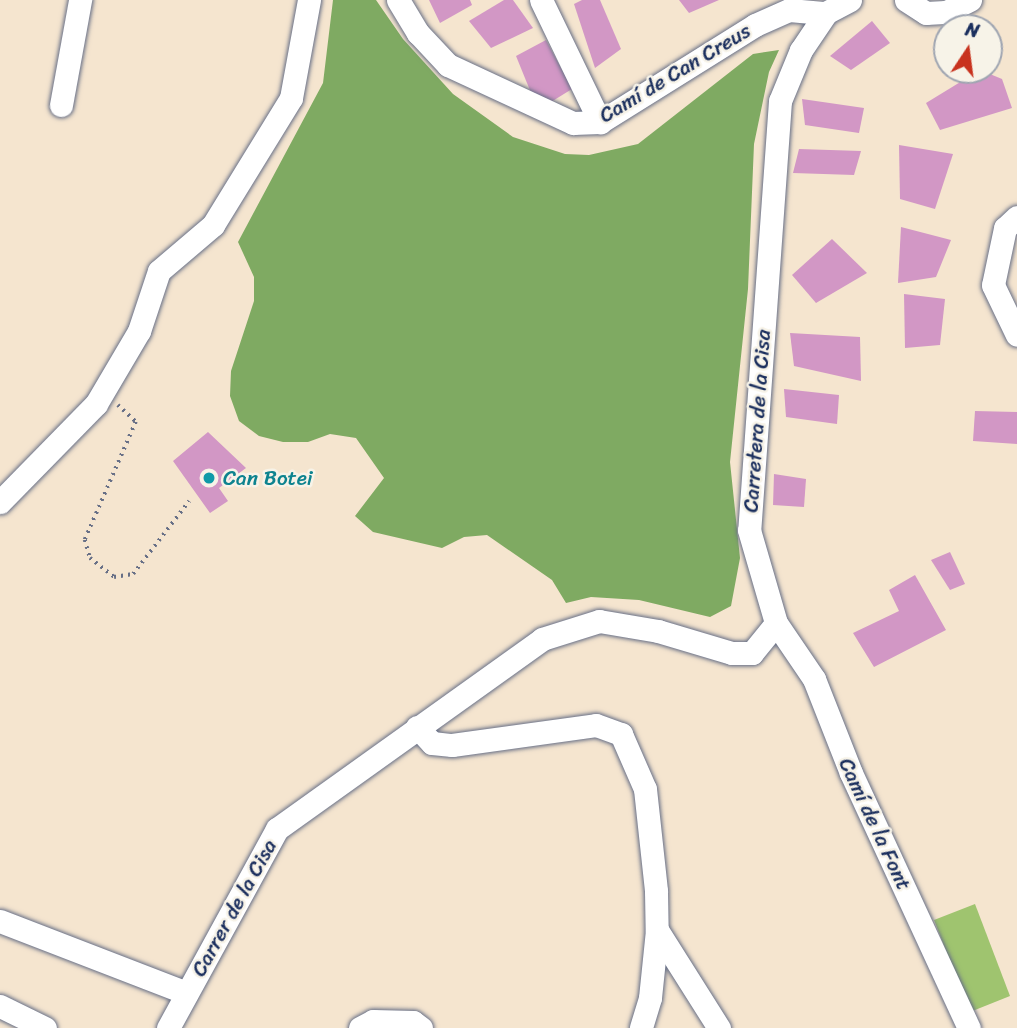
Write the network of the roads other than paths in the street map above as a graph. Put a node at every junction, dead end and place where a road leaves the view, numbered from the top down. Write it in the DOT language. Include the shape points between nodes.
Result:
graph roads {
  1 [pos="80,0"];
  2 [pos="309,0"];
  3 [pos="398,0"];
  4 [pos="541,0"];
  5 [pos="850,0"];
  6 [pos="906,0"];
  7 [pos="970,0"];
  8 [pos="827,13"];
  9 [pos="61,105"];
  10 [pos="600,122"];
  11 [pos="1017,217"];
  12 [pos="1017,335"];
  13 [pos="0,502"];
  14 [pos="776,623"];
  15 [pos="417,727"];
  16 [pos="0,921"];
  17 [pos="657,930"];
  18 [pos="187,993"];
  19 [pos="0,1006"];
  20 [pos="45,1028"];
  21 [pos="168,1028"];
  22 [pos="360,1028"];
  23 [pos="421,1028"];
  24 [pos="641,1028"];
  25 [pos="719,1028"];
  26 [pos="969,1028"];
  1 -- 9 [label="street"];
  2 -- 13 [label="street" via="291,97 213,225 159,271 139,331 101,395"];
  3 -- 10 [label="street, Camí de Can Creus" via="418,33 448,65 545,114 573,123"];
  4 -- 10 [label="street"];
  5 -- 8 [label="street, Carretera de la Cisa"];
  6 -- 7 [label="street" via="926,13 946,12"];
  8 -- 10 [label="street, Camí de Can Creus" via="789,10 755,24"];
  8 -- 14 [label="street, Carretera de la Cisa" via="801,50 780,101 749,530"];
  11 -- 12 [label="street" via="1005,228 993,285"];
  14 -- 15 [label="street" via="752,653 732,653 629,625 599,621 579,625 542,639"];
  14 -- 26 [label="street, Camí de la Font" via="814,679 851,773"];
  15 -- 17 [label="street" via="432,743 452,745 596,725 621,734 645,789"];
  15 -- 18 [label="street, Carrer de la Cisa" via="277,829"];
  16 -- 18 [label="street"];
  17 -- 24 [label="street" via="650,998"];
  17 -- 25 [label="street"];
  18 -- 21 [label="street, Carrer de la Cisa"];
  19 -- 20 [label="street"];
  22 -- 23 [label="street" via="373,1021 413,1022"];
}
